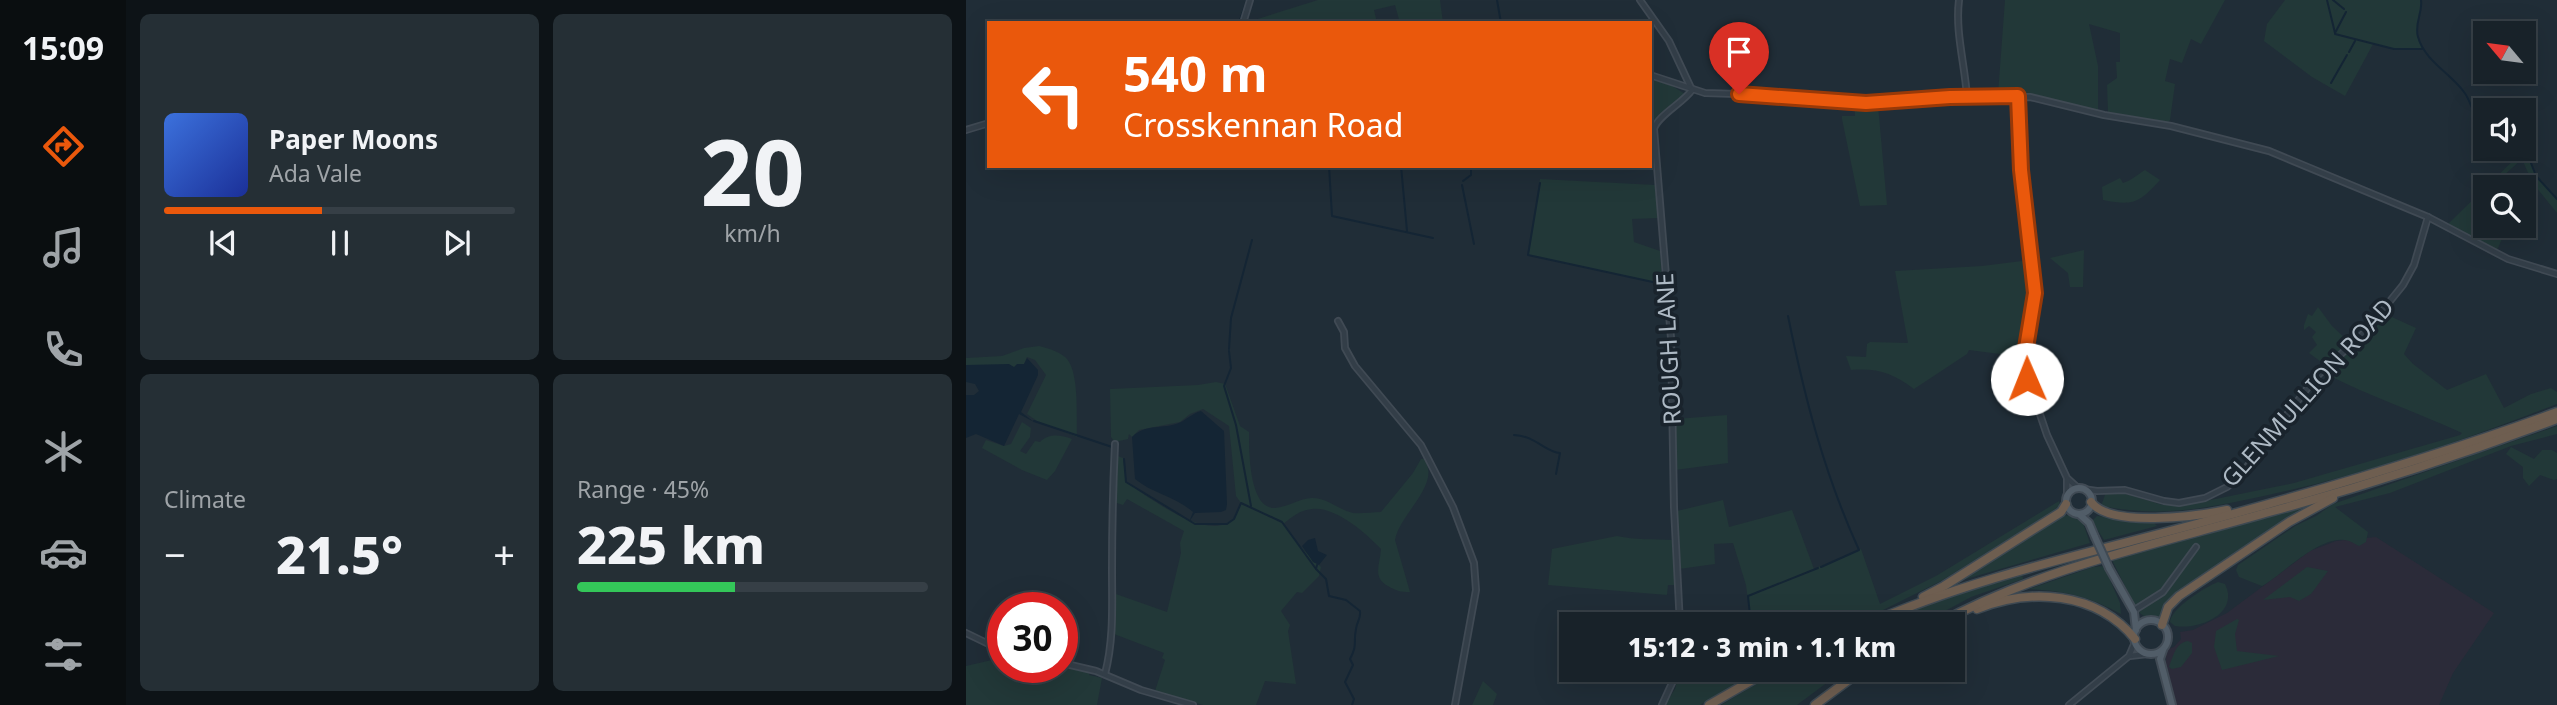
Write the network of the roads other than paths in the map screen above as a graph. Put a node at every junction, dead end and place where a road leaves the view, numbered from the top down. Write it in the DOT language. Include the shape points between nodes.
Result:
graph roads {
  1 [pos="1250,0"];
  2 [pos="1640,0"];
  3 [pos="1959,0"];
  4 [pos="1244,21"];
  5 [pos="1652,76"];
  6 [pos="1692,90"];
  7 [pos="2018,96"];
  8 [pos="1967,97"];
  9 [pos="987,124"];
  10 [pos="966,130"];
  11 [pos="2428,218"];
  12 [pos="2557,274"];
  13 [pos="1338,321"];
  14 [pos="2557,412"];
  15 [pos="2557,419"];
  16 [pos="1115,444"];
  17 [pos="2067,478"];
  18 [pos="2358,486"];
  19 [pos="2081,488"];
  20 [pos="2097,491"];
  21 [pos="2291,498"];
  22 [pos="2067,500"];
  23 [pos="2090,503"];
  24 [pos="2080,514"];
  25 [pos="2089,523"];
  26 [pos="2196,547"];
  27 [pos="1678,612"];
  28 [pos="1893,612"];
  29 [pos="1899,612"];
  30 [pos="1964,612"];
  31 [pos="2134,612"];
  32 [pos="1965,615"];
  33 [pos="2148,621"];
  34 [pos="2162,625"];
  35 [pos="966,633"];
  36 [pos="2135,637"];
  37 [pos="987,643"];
  38 [pos="2163,650"];
  39 [pos="2151,654"];
  40 [pos="2129,656"];
  41 [pos="2160,659"];
  42 [pos="1078,667"];
  43 [pos="1105,674"];
  44 [pos="1673,682"];
  45 [pos="1749,682"];
  46 [pos="1846,682"];
  47 [pos="1193,705"];
  48 [pos="1455,705"];
  49 [pos="1662,705"];
  50 [pos="1709,705"];
  51 [pos="1815,705"];
  52 [pos="2069,705"];
  53 [pos="2172,705"];
  1 -- 4 [label="street"];
  2 -- 6 [label="street" via="1673,47"];
  3 -- 8 [label="street" via="1957,22"];
  5 -- 6 [label="street"];
  6 -- 8 [label="street" via="1866,103"];
  6 -- 27 [label="street, ROUGH LANE" via="1654,129 1671,338"];
  7 -- 8 [label="street"];
  7 -- 11 [label="street" via="2256,147"];
  7 -- 17 [label="street" via="2035,293 2024,367 2040,419"];
  9 -- 10 [label="street"];
  11 -- 12 [label="street" via="2508,259"];
  11 -- 20 [label="street, GLENMULLION ROAD" via="2411,271 2397,293 2365,332 2322,371 2232,483 2188,502 2164,501 2125,490"];
  13 -- 48 [label="street" via="1355,366 1421,445 1453,507 1474,563 1476,590"];
  14 -- 21 [label="highway"];
  15 -- 18 [label="highway"];
  16 -- 43 [label="street" via="1112,631"];
  17 -- 19 [label="street"];
  17 -- 22 [label="street"];
  18 -- 30 [label="highway" via="2063,569"];
  18 -- 34 [label="highway" via="2304,513 2179,596 2168,607"];
  19 -- 20 [label="street, GLENMULLION ROAD"];
  19 -- 22 [label="main road" via="2072,490"];
  19 -- 23 [label="main road"];
  20 -- 23 [label="street"];
  21 -- 23 [label="highway" via="2169,519 2104,512"];
  21 -- 29 [label="highway" via="2005,575"];
  22 -- 24 [label="main road" via="2071,512"];
  22 -- 28 [label="highway" via="2061,512 1944,586"];
  23 -- 24 [label="main road"];
  23 -- 25 [label="main road"];
  24 -- 25 [label="main road"];
  25 -- 31 [label="main road, bridge"];
  26 -- 31 [label="street" via="2163,592"];
  31 -- 33 [label="main road"];
  31 -- 36 [label="main road"];
  32 -- 36 [label="highway" via="2001,601 2044,596 2068,599 2095,608"];
  33 -- 34 [label="main road"];
  33 -- 36 [label="main road"];
  34 -- 38 [label="main road" via="2168,635"];
  35 -- 37 [label="street"];
  36 -- 39 [label="main road" via="2140,649"];
  36 -- 40 [label="street"];
  38 -- 39 [label="main road"];
  38 -- 41 [label="main road"];
  39 -- 40 [label="street"];
  39 -- 41 [label="main road"];
  40 -- 52 [label="street"];
  41 -- 53 [label="main road"];
  42 -- 43 [label="street"];
  43 -- 47 [label="street"];
  44 -- 49 [label="street"];
  45 -- 50 [label="highway"];
  46 -- 51 [label="highway"];
}
